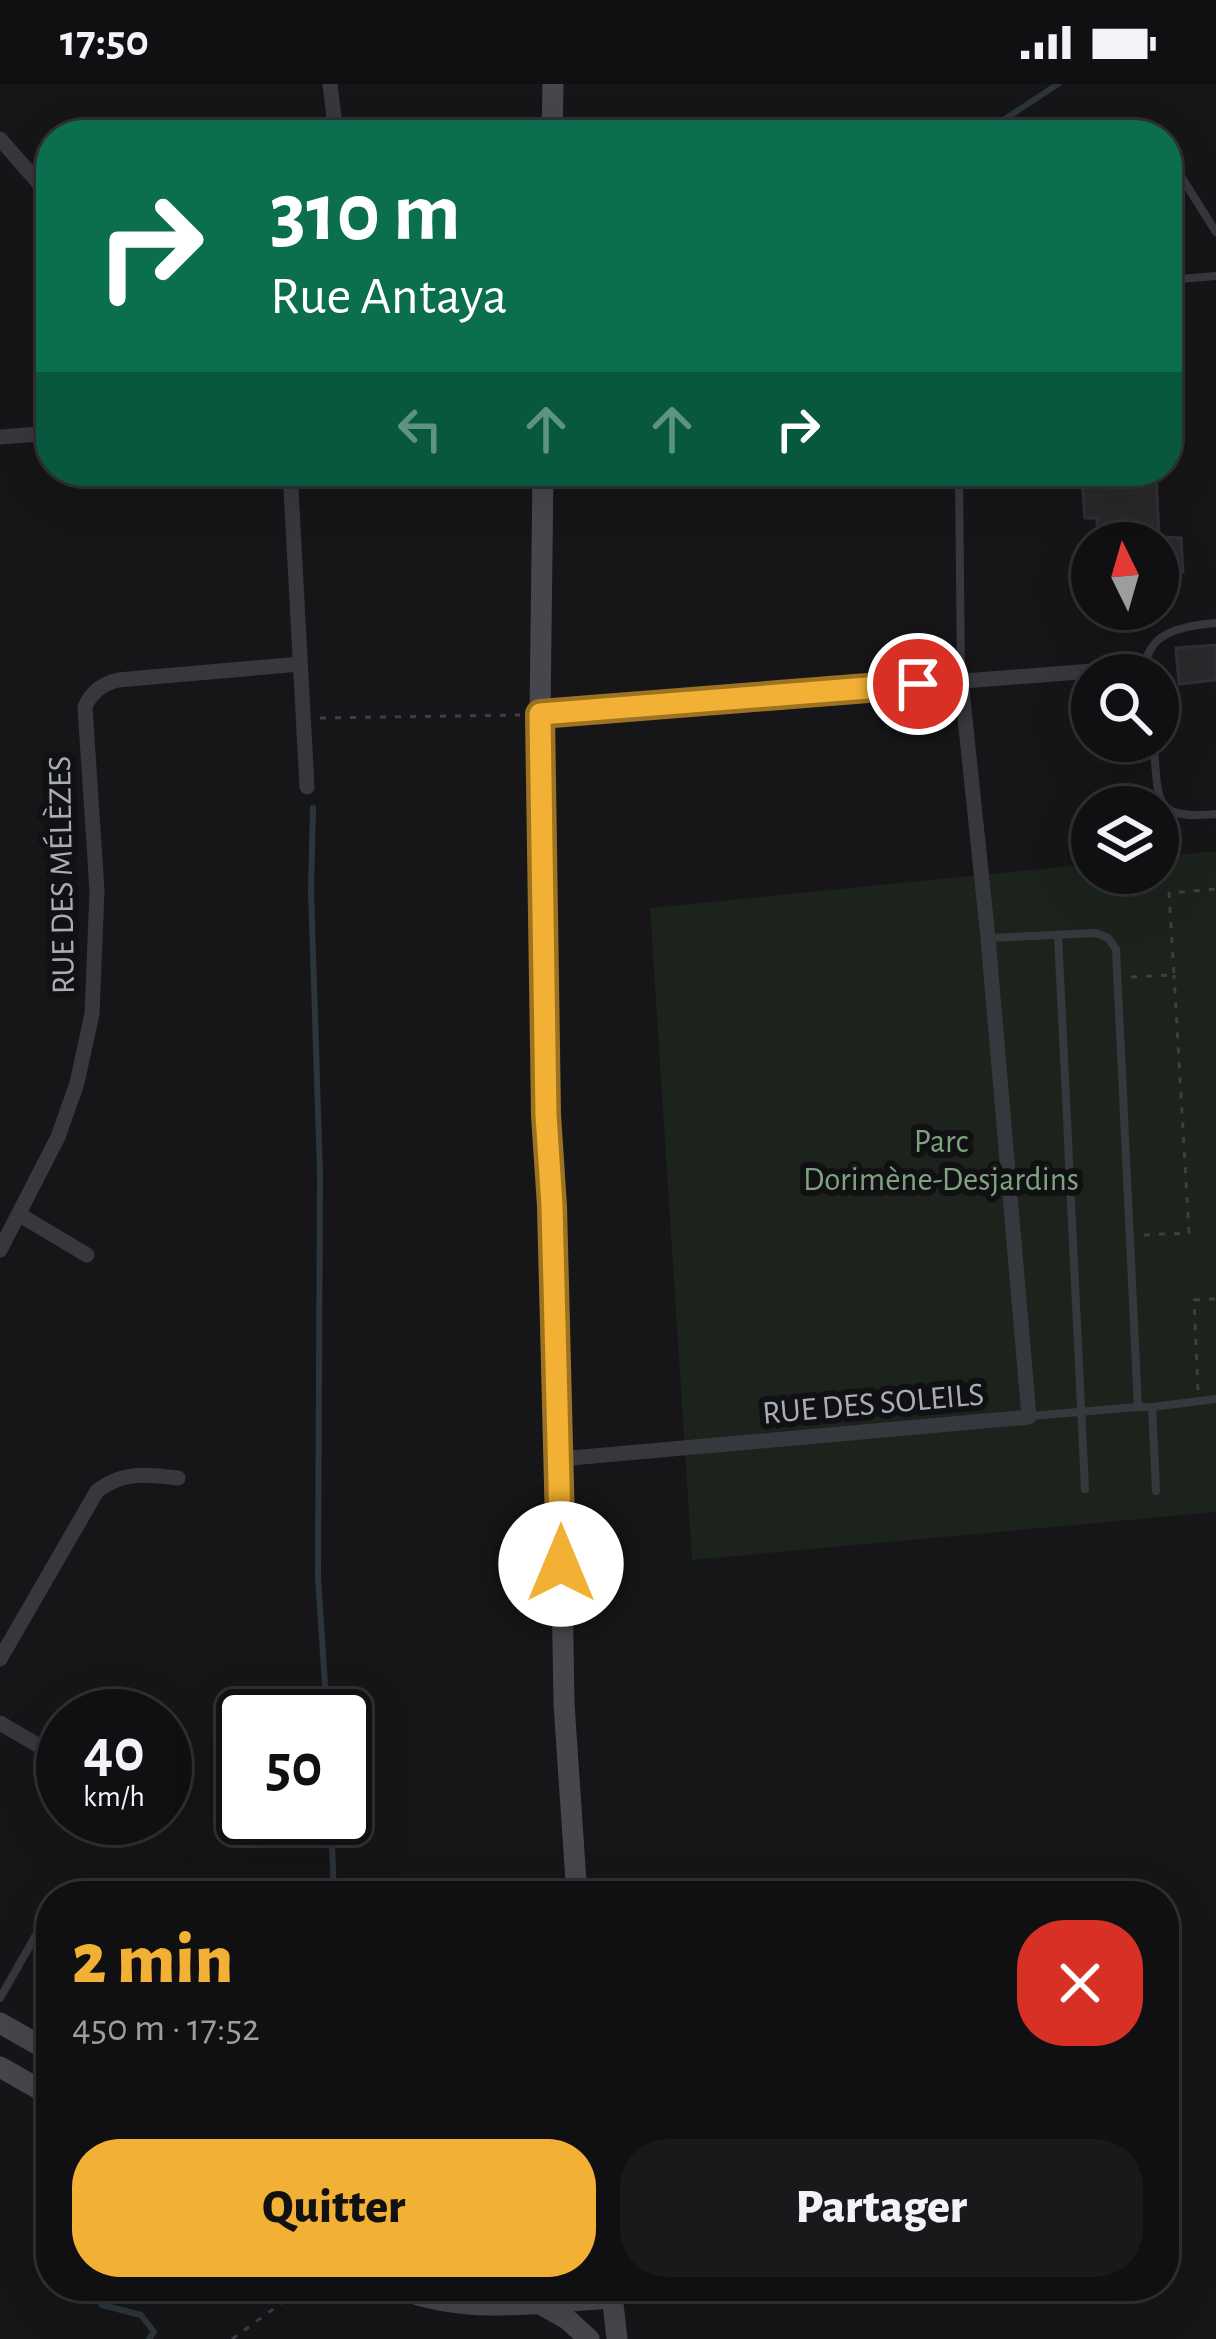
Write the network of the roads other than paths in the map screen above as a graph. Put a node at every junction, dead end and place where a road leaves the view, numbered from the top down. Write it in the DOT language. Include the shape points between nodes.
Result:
graph roads {
  1 [pos="330,84"];
  2 [pos="553,84"];
  3 [pos="334,120"];
  4 [pos="552,120"];
  5 [pos="0,139"];
  6 [pos="36,177"];
  7 [pos="1182,178"];
  8 [pos="1216,232"];
  9 [pos="1216,276"];
  10 [pos="1182,279"];
  11 [pos="36,434"];
  12 [pos="0,437"];
  13 [pos="291,486"];
  14 [pos="543,486"];
  15 [pos="959,486"];
  16 [pos="1216,623"];
  17 [pos="1152,654"];
  18 [pos="301,664"];
  19 [pos="1071,675"];
  20 [pos="961,680"];
  21 [pos="540,714"];
  22 [pos="1155,762"];
  23 [pos="307,787"];
  24 [pos="1216,814"];
  25 [pos="1058,935"];
  26 [pos="988,938"];
  27 [pos="20,1214"];
  28 [pos="0,1250"];
  29 [pos="87,1255"];
  30 [pos="1216,1400"];
  31 [pos="1152,1407"];
  32 [pos="1138,1408"];
  33 [pos="1082,1411"];
  34 [pos="1029,1417"];
  35 [pos="560,1459"];
  36 [pos="178,1478"];
  37 [pos="1085,1489"];
  38 [pos="1156,1491"];
  39 [pos="0,1659"];
  40 [pos="0,1723"];
  41 [pos="36,1744"];
  42 [pos="576,1881"];
  43 [pos="36,1935"];
  44 [pos="0,1999"];
  45 [pos="0,2023"];
  46 [pos="36,2043"];
  47 [pos="0,2068"];
  48 [pos="36,2088"];
  49 [pos="434,2301"];
  50 [pos="544,2301"];
  51 [pos="613,2301"];
  52 [pos="536,2302"];
  53 [pos="589,2339"];
  54 [pos="617,2339"];
  1 -- 3 [label="street"];
  2 -- 4 [label="main road"];
  5 -- 6 [label="street"];
  7 -- 8 [label="lane"];
  9 -- 10 [label="lane"];
  11 -- 12 [label="street"];
  13 -- 18 [label="street"];
  14 -- 21 [label="main road"];
  15 -- 20 [label="lane"];
  16 -- 17 [label="lane" via="1161,635"];
  18 -- 23 [label="street"];
  18 -- 27 [label="street, RUE DES MÉLÈZES" via="118,680 88,698 96,987 68,1111"];
  19 -- 20 [label="street"];
  20 -- 21 [label="street"];
  20 -- 26 [label="street, RUE DES SOLEILS"];
  21 -- 35 [label="main road"];
  22 -- 24 [label="lane" via="1168,812"];
  25 -- 26 [label="lane"];
  25 -- 32 [label="lane" via="1096,933 1116,949"];
  25 -- 33 [label="lane"];
  26 -- 34 [label="street, RUE DES SOLEILS"];
  27 -- 28 [label="street, RUE DES MÉLÈZES"];
  27 -- 29 [label="street"];
  30 -- 31 [label="lane"];
  31 -- 32 [label="lane"];
  31 -- 38 [label="lane"];
  32 -- 33 [label="lane"];
  33 -- 34 [label="lane"];
  33 -- 37 [label="lane"];
  34 -- 35 [label="street, RUE DES SOLEILS"];
  35 -- 42 [label="main road"];
  36 -- 39 [label="street" via="125,1476 97,1491"];
  40 -- 41 [label="street"];
  43 -- 44 [label="lane"];
  45 -- 46 [label="main road"];
  47 -- 48 [label="main road"];
  49 -- 52 [label="main road"];
  50 -- 52 [label="main road"];
  51 -- 54 [label="main road"];
  52 -- 53 [label="main road"];
}
